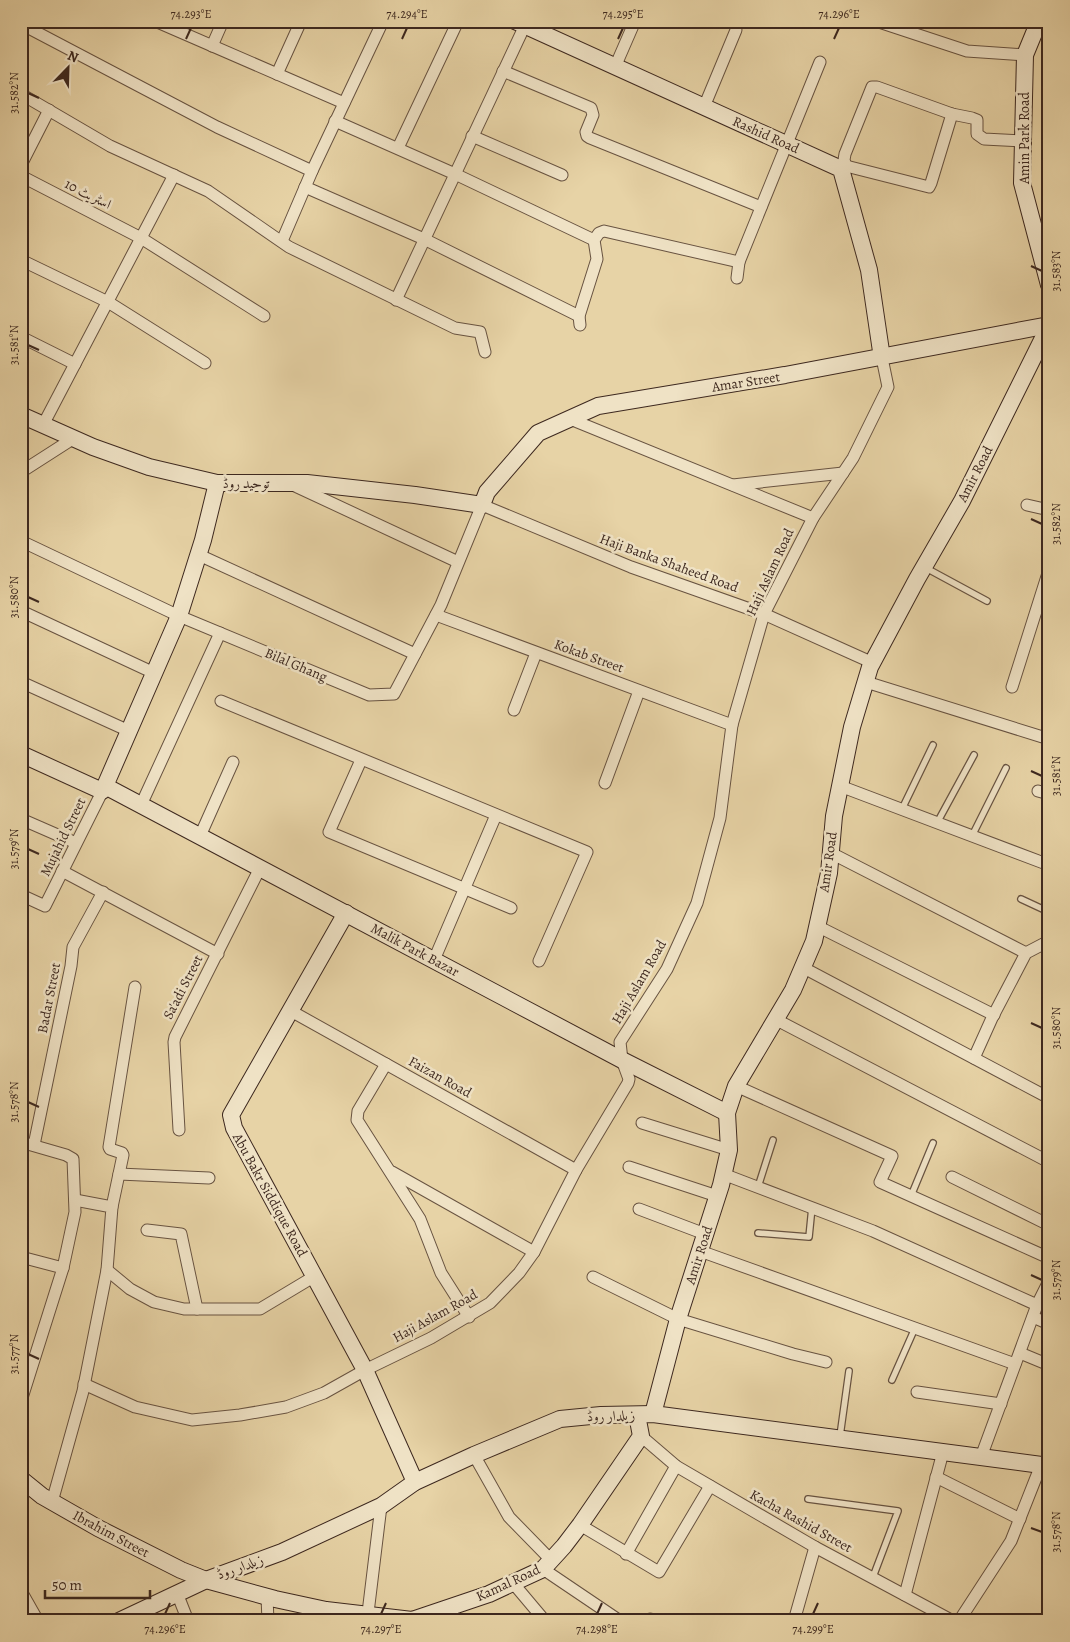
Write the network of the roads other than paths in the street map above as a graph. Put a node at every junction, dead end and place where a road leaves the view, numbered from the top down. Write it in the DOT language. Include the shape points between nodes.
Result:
graph roads {
  1 [pos="155,21"];
  2 [pos="223,21"];
  3 [pos="301,21"];
  4 [pos="383,21"];
  5 [pos="458,21"];
  6 [pos="635,21"];
  7 [pos="876,21"];
  8 [pos="1039,21"];
  9 [pos="522,23"];
  10 [pos="21,24"];
  11 [pos="736,30"];
  12 [pos="212,46"];
  13 [pos="1025,55"];
  14 [pos="820,62"];
  15 [pos="616,67"];
  16 [pos="503,71"];
  17 [pos="277,74"];
  18 [pos="21,94"];
  19 [pos="344,104"];
  20 [pos="704,107"];
  21 [pos="49,110"];
  22 [pos="952,114"];
  23 [pos="336,121"];
  24 [pos="472,136"];
  25 [pos="1023,141"];
  26 [pos="786,144"];
  27 [pos="398,148"];
  28 [pos="21,166"];
  29 [pos="844,168"];
  30 [pos="312,171"];
  31 [pos="455,174"];
  32 [pos="562,175"];
  33 [pos="21,176"];
  34 [pos="174,176"];
  35 [pos="305,187"];
  36 [pos="761,208"];
  37 [pos="141,238"];
  38 [pos="424,239"];
  39 [pos="594,240"];
  40 [pos="282,241"];
  41 [pos="21,260"];
  42 [pos="739,262"];
  43 [pos="737,278"];
  44 [pos="1049,285"];
  45 [pos="396,300"];
  46 [pos="108,302"];
  47 [pos="264,316"];
  48 [pos="1049,326"];
  49 [pos="21,338"];
  50 [pos="485,352"];
  51 [pos="882,358"];
  52 [pos="205,363"];
  53 [pos="75,364"];
  54 [pos="21,415"];
  55 [pos="570,419"];
  56 [pos="43,425"];
  57 [pos="74,438"];
  58 [pos="21,472"];
  59 [pos="844,473"];
  60 [pos="217,483"];
  61 [pos="290,483"];
  62 [pos="732,485"];
  63 [pos="482,505"];
  64 [pos="1027,505"];
  65 [pos="1049,510"];
  66 [pos="813,518"];
  67 [pos="21,541"];
  68 [pos="199,555"];
  69 [pos="458,562"];
  70 [pos="924,567"];
  71 [pos="1049,570"];
  72 [pos="987,601"];
  73 [pos="21,611"];
  74 [pos="764,614"];
  75 [pos="436,615"];
  76 [pos="179,616"];
  77 [pos="220,633"];
  78 [pos="536,652"];
  79 [pos="415,654"];
  80 [pos="873,663"];
  81 [pos="154,672"];
  82 [pos="21,682"];
  83 [pos="866,682"];
  84 [pos="1012,687"];
  85 [pos="639,690"];
  86 [pos="221,702"];
  87 [pos="514,710"];
  88 [pos="732,725"];
  89 [pos="129,731"];
  90 [pos="1049,739"];
  91 [pos="933,745"];
  92 [pos="21,754"];
  93 [pos="974,755"];
  94 [pos="361,760"];
  95 [pos="233,762"];
  96 [pos="1006,768"];
  97 [pos="605,783"];
  98 [pos="840,786"];
  99 [pos="103,789"];
  100 [pos="141,805"];
  101 [pos="902,809"];
  102 [pos="496,815"];
  103 [pos="21,818"];
  104 [pos="937,823"];
  105 [pos="200,836"];
  106 [pos="972,836"];
  107 [pos="76,844"];
  108 [pos="831,854"];
  109 [pos="1049,866"];
  110 [pos="260,868"];
  111 [pos="62,871"];
  112 [pos="464,889"];
  113 [pos="102,892"];
  114 [pos="21,896"];
  115 [pos="1021,899"];
  116 [pos="511,908"];
  117 [pos="1049,912"];
  118 [pos="346,913"];
  119 [pos="817,926"];
  120 [pos="1049,941"];
  121 [pos="1026,953"];
  122 [pos="218,954"];
  123 [pos="434,960"];
  124 [pos="539,961"];
  125 [pos="802,967"];
  126 [pos="135,987"];
  127 [pos="291,1010"];
  128 [pos="994,1015"];
  129 [pos="775,1019"];
  130 [pos="974,1058"];
  131 [pos="622,1060"];
  132 [pos="386,1064"];
  133 [pos="736,1086"];
  134 [pos="1049,1098"];
  135 [pos="726,1113"];
  136 [pos="642,1123"];
  137 [pos="179,1130"];
  138 [pos="773,1140"];
  139 [pos="21,1142"];
  140 [pos="933,1142"];
  141 [pos="34,1146"];
  142 [pos="729,1150"];
  143 [pos="1049,1162"];
  144 [pos="629,1167"];
  145 [pos="576,1170"];
  146 [pos="390,1171"];
  147 [pos="119,1174"];
  148 [pos="723,1174"];
  149 [pos="952,1177"];
  150 [pos="209,1178"];
  151 [pos="758,1187"];
  152 [pos="717,1196"];
  153 [pos="911,1196"];
  154 [pos="75,1200"];
  155 [pos="112,1208"];
  156 [pos="812,1208"];
  157 [pos="639,1209"];
  158 [pos="1049,1225"];
  159 [pos="147,1230"];
  160 [pos="706,1234"];
  161 [pos="758,1234"];
  162 [pos="700,1251"];
  163 [pos="534,1252"];
  164 [pos="21,1257"];
  165 [pos="1049,1258"];
  166 [pos="63,1268"];
  167 [pos="107,1270"];
  168 [pos="315,1276"];
  169 [pos="593,1277"];
  170 [pos="1049,1281"];
  171 [pos="1037,1306"];
  172 [pos="197,1309"];
  173 [pos="469,1317"];
  174 [pos="1033,1317"];
  175 [pos="678,1319"];
  176 [pos="1049,1324"];
  177 [pos="915,1328"];
  178 [pos="1020,1353"];
  179 [pos="826,1362"];
  180 [pos="1016,1364"];
  181 [pos="1049,1366"];
  182 [pos="365,1370"];
  183 [pos="850,1371"];
  184 [pos="892,1380"];
  185 [pos="84,1384"];
  186 [pos="917,1392"];
  187 [pos="21,1401"];
  188 [pos="1001,1404"];
  189 [pos="645,1414"];
  190 [pos="641,1436"];
  191 [pos="840,1438"];
  192 [pos="943,1452"];
  193 [pos="474,1455"];
  194 [pos="981,1457"];
  195 [pos="1045,1465"];
  196 [pos="676,1466"];
  197 [pos="936,1477"];
  198 [pos="21,1479"];
  199 [pos="416,1482"];
  200 [pos="710,1486"];
  201 [pos="808,1499"];
  202 [pos="52,1502"];
  203 [pos="381,1506"];
  204 [pos="1020,1519"];
  205 [pos="580,1525"];
  206 [pos="815,1547"];
  207 [pos="626,1554"];
  208 [pos="546,1564"];
  209 [pos="873,1577"];
  210 [pos="206,1580"];
  211 [pos="513,1583"];
  212 [pos="21,1591"];
  213 [pos="177,1593"];
  214 [pos="905,1596"];
  215 [pos="267,1597"];
  216 [pos="367,1618"];
  217 [pos="417,1620"];
  218 [pos="38,1621"];
  219 [pos="119,1621"];
  220 [pos="188,1621"];
  221 [pos="268,1621"];
  222 [pos="545,1621"];
  223 [pos="620,1621"];
  224 [pos="649,1621"];
  225 [pos="656,1621"];
  226 [pos="794,1621"];
  227 [pos="953,1621"];
  228 [pos="959,1621"];
  1 -- 12 [label="street"];
  2 -- 12 [label="street"];
  3 -- 17 [label="street"];
  4 -- 19 [label="street"];
  5 -- 27 [label="street"];
  6 -- 15 [label="street"];
  7 -- 13 [label="street" via="967,51"];
  8 -- 13 [label="street, Amin Park Road"];
  9 -- 15 [label="street, Rashid Road"];
  9 -- 16 [label="street"];
  10 -- 30 [label="street" via="217,127"];
  11 -- 20 [label="street"];
  12 -- 17 [label="street"];
  13 -- 25 [label="street, Amin Park Road"];
  14 -- 26 [label="street"];
  15 -- 20 [label="street, Rashid Road"];
  16 -- 24 [label="street"];
  16 -- 36 [label="street" via="591,108 593,115 586,136"];
  17 -- 19 [label="street"];
  18 -- 21 [label="street"];
  19 -- 23 [label="street"];
  20 -- 26 [label="street, Rashid Road"];
  21 -- 28 [label="street"];
  21 -- 34 [label="street" via="110,146"];
  22 -- 25 [label="street" via="977,120 976,134 984,139"];
  22 -- 29 [label="street" via="928,187"];
  22 -- 29 [label="street" via="872,87 845,154"];
  23 -- 27 [label="street"];
  23 -- 30 [label="street"];
  24 -- 31 [label="street"];
  24 -- 32 [label="street"];
  25 -- 44 [label="street, Amin Park Road" via="1022,183"];
  26 -- 29 [label="street, Rashid Road"];
  26 -- 36 [label="street"];
  27 -- 31 [label="street"];
  29 -- 51 [label="street" via="869,270"];
  30 -- 35 [label="street"];
  31 -- 38 [label="street"];
  31 -- 39 [label="street"];
  33 -- 37 [label="street, اسٹریٹ 10"];
  34 -- 37 [label="street"];
  34 -- 40 [label="street" via="208,191"];
  35 -- 38 [label="street"];
  35 -- 40 [label="street"];
  36 -- 42 [label="street"];
  37 -- 46 [label="street"];
  37 -- 47 [label="street, اسٹریٹ 10"];
  38 -- 39 [label="street" via="579,320 597,259"];
  38 -- 45 [label="street"];
  39 -- 42 [label="street" via="599,232 604,231"];
  40 -- 45 [label="street"];
  41 -- 46 [label="street"];
  42 -- 43 [label="street"];
  45 -- 50 [label="street" via="455,328 480,332"];
  46 -- 52 [label="street"];
  46 -- 53 [label="street"];
  48 -- 51 [label="street, Amar Street"];
  48 -- 70 [label="street, Amir Road" via="962,501"];
  49 -- 53 [label="street"];
  51 -- 55 [label="street, Amar Street" via="598,406"];
  51 -- 59 [label="street, Haji Aslam Road" via="888,386"];
  53 -- 56 [label="street"];
  54 -- 56 [label="street, توحید روڈ"];
  55 -- 62 [label="street"];
  55 -- 63 [label="street, Amar Street" via="538,433 487,492"];
  56 -- 57 [label="street, توحید روڈ"];
  57 -- 58 [label="street"];
  57 -- 60 [label="street, توحید روڈ" via="150,467"];
  59 -- 62 [label="street"];
  59 -- 66 [label="street, Haji Aslam Road"];
  60 -- 61 [label="street, توحید روڈ"];
  60 -- 68 [label="street"];
  61 -- 63 [label="street, توحید روڈ"];
  61 -- 69 [label="street"];
  62 -- 66 [label="street"];
  63 -- 69 [label="street, Bilal Ghang"];
  63 -- 74 [label="street, Haji Banka Shaheed Road" via="631,567"];
  64 -- 65 [label="street"];
  66 -- 74 [label="street, Haji Aslam Road"];
  67 -- 76 [label="street, Bilal Ghang"];
  68 -- 76 [label="street"];
  68 -- 79 [label="street"];
  69 -- 75 [label="street, Bilal Ghang"];
  70 -- 72 [label="lane"];
  70 -- 80 [label="street, Amir Road"];
  71 -- 84 [label="street"];
  73 -- 81 [label="street"];
  74 -- 80 [label="street, Haji Banka Shaheed Road"];
  74 -- 88 [label="street, Haji Aslam Road"];
  75 -- 78 [label="street, Kokab Street"];
  75 -- 79 [label="street, Bilal Ghang"];
  76 -- 77 [label="street, Bilal Ghang"];
  76 -- 81 [label="street"];
  77 -- 79 [label="street, Bilal Ghang" via="369,695 394,694"];
  77 -- 100 [label="street"];
  78 -- 85 [label="street, Kokab Street"];
  78 -- 87 [label="street"];
  80 -- 83 [label="street, Amir Road"];
  81 -- 89 [label="street"];
  82 -- 89 [label="street"];
  83 -- 90 [label="street"];
  83 -- 98 [label="street, Amir Road" via="852,727"];
  85 -- 88 [label="street, Kokab Street"];
  85 -- 97 [label="street"];
  86 -- 94 [label="street"];
  88 -- 131 [label="street, Haji Aslam Road" via="720,818 697,903 667,969 620,1042"];
  89 -- 99 [label="street"];
  91 -- 101 [label="lane"];
  92 -- 99 [label="street, Malik Park Bazar"];
  93 -- 104 [label="lane"];
  94 -- 102 [label="street"];
  94 -- 112 [label="street" via="329,832"];
  95 -- 105 [label="street"];
  96 -- 106 [label="lane"];
  98 -- 101 [label="street"];
  98 -- 108 [label="street, Amir Road"];
  99 -- 100 [label="street, Malik Park Bazar"];
  99 -- 107 [label="street, Mujahid Street"];
  100 -- 105 [label="street, Malik Park Bazar"];
  101 -- 104 [label="street"];
  102 -- 112 [label="street"];
  102 -- 124 [label="street" via="587,852"];
  103 -- 107 [label="street"];
  104 -- 106 [label="street"];
  105 -- 110 [label="street, Malik Park Bazar"];
  106 -- 109 [label="street"];
  107 -- 111 [label="street, Mujahid Street"];
  108 -- 119 [label="street, Amir Road"];
  108 -- 121 [label="street"];
  110 -- 118 [label="street, Malik Park Bazar"];
  110 -- 122 [label="street, Sa'adi Street"];
  111 -- 113 [label="street"];
  111 -- 114 [label="street, Mujahid Street" via="45,906"];
  112 -- 116 [label="street"];
  112 -- 123 [label="street"];
  113 -- 122 [label="street"];
  113 -- 141 [label="street, Badar Street" via="73,947"];
  115 -- 117 [label="lane"];
  118 -- 123 [label="street, Malik Park Bazar"];
  118 -- 127 [label="street, Abu Bakr Siddique Road"];
  119 -- 125 [label="street, Amir Road"];
  119 -- 128 [label="street"];
  120 -- 121 [label="street"];
  121 -- 128 [label="street"];
  122 -- 137 [label="street, Sa'adi Street" via="175,1037"];
  123 -- 131 [label="street, Malik Park Bazar"];
  125 -- 129 [label="street, Amir Road" via="793,990"];
  125 -- 130 [label="street"];
  126 -- 147 [label="street" via="109,1147 122,1152"];
  127 -- 132 [label="street, Faizan Road"];
  127 -- 168 [label="street, Abu Bakr Siddique Road" via="232,1115 234,1128"];
  128 -- 130 [label="street"];
  129 -- 133 [label="street, Amir Road"];
  129 -- 143 [label="street"];
  130 -- 134 [label="street"];
  131 -- 135 [label="street, Malik Park Bazar"];
  131 -- 145 [label="street, Haji Aslam Road" via="628,1083"];
  132 -- 145 [label="street, Faizan Road"];
  132 -- 146 [label="street" via="356,1116"];
  133 -- 135 [label="street, Amir Road"];
  133 -- 153 [label="street" via="892,1156 880,1182"];
  135 -- 142 [label="street, Amir Road"];
  136 -- 142 [label="street"];
  138 -- 151 [label="lane"];
  139 -- 141 [label="street"];
  140 -- 153 [label="lane"];
  141 -- 154 [label="street" via="73,1159"];
  142 -- 148 [label="street, Amir Road"];
  144 -- 152 [label="street"];
  145 -- 163 [label="street, Haji Aslam Road"];
  146 -- 163 [label="street"];
  146 -- 173 [label="street" via="420,1219 441,1273"];
  147 -- 150 [label="street"];
  147 -- 155 [label="street"];
  148 -- 151 [label="street"];
  148 -- 152 [label="street, Amir Road"];
  149 -- 158 [label="street"];
  151 -- 156 [label="street"];
  152 -- 160 [label="street, Amir Road"];
  153 -- 165 [label="street"];
  154 -- 155 [label="street"];
  154 -- 166 [label="street"];
  155 -- 167 [label="street"];
  156 -- 161 [label="lane" via="809,1237"];
  156 -- 171 [label="street" via="872,1230"];
  157 -- 160 [label="street"];
  159 -- 172 [label="street" via="181,1234"];
  160 -- 162 [label="street, Amir Road"];
  162 -- 175 [label="street, Amir Road"];
  162 -- 177 [label="street"];
  163 -- 173 [label="street, Haji Aslam Road" via="490,1303"];
  164 -- 166 [label="street"];
  166 -- 187 [label="street"];
  167 -- 172 [label="street" via="130,1289 154,1302"];
  167 -- 185 [label="street"];
  168 -- 172 [label="street" via="260,1309"];
  168 -- 182 [label="street, Abu Bakr Siddique Road"];
  169 -- 175 [label="street"];
  170 -- 171 [label="street"];
  171 -- 174 [label="street"];
  173 -- 182 [label="street, Haji Aslam Road"];
  174 -- 176 [label="street"];
  174 -- 178 [label="street"];
  175 -- 179 [label="street"];
  175 -- 189 [label="street, Amir Road"];
  177 -- 180 [label="street"];
  177 -- 184 [label="lane"];
  178 -- 180 [label="street"];
  178 -- 181 [label="street"];
  180 -- 188 [label="street"];
  182 -- 185 [label="street, Haji Aslam Road" via="324,1394 286,1407 192,1420 135,1407"];
  182 -- 199 [label="street, Abu Bakr Siddique Road"];
  183 -- 191 [label="lane"];
  185 -- 202 [label="street"];
  186 -- 188 [label="street"];
  188 -- 194 [label="street"];
  189 -- 190 [label="street"];
  189 -- 191 [label="street, زیلدار روڈ"];
  189 -- 193 [label="street, زیلدار روڈ" via="560,1419"];
  190 -- 196 [label="street, Kacha Rashid Street"];
  190 -- 205 [label="street, Kamal Road"];
  191 -- 192 [label="street, زیلدار روڈ"];
  192 -- 194 [label="street, زیلدار روڈ"];
  192 -- 197 [label="street"];
  193 -- 199 [label="street, زیلدار روڈ"];
  193 -- 208 [label="street" via="509,1517"];
  194 -- 195 [label="street, زیلدار روڈ"];
  195 -- 204 [label="street"];
  196 -- 200 [label="street, Kacha Rashid Street"];
  196 -- 207 [label="street"];
  197 -- 204 [label="street"];
  197 -- 214 [label="street"];
  198 -- 202 [label="street, Ibrahim Street"];
  199 -- 203 [label="street, زیلدار روڈ"];
  200 -- 206 [label="street, Kacha Rashid Street"];
  200 -- 207 [label="street" via="659,1572"];
  201 -- 209 [label="lane" via="898,1510"];
  202 -- 210 [label="street, Ibrahim Street" via="172,1566"];
  203 -- 210 [label="street, زیلدار روڈ" via="282,1552"];
  203 -- 216 [label="street"];
  204 -- 228 [label="street" via="1012,1541"];
  205 -- 207 [label="street"];
  205 -- 208 [label="street, Kamal Road"];
  206 -- 209 [label="street, Kacha Rashid Street"];
  206 -- 226 [label="street"];
  208 -- 211 [label="street, Kamal Road"];
  208 -- 223 [label="street"];
  209 -- 214 [label="street, Kacha Rashid Street"];
  210 -- 213 [label="street, زیلدار روڈ"];
  210 -- 215 [label="street, Kamal Road"];
  211 -- 217 [label="street, Kamal Road"];
  211 -- 222 [label="street"];
  212 -- 218 [label="street"];
  213 -- 219 [label="street, زیلدار روڈ"];
  213 -- 220 [label="street"];
  214 -- 227 [label="street, Kacha Rashid Street"];
  215 -- 216 [label="street, Kamal Road"];
  215 -- 221 [label="street"];
  216 -- 217 [label="street, Kamal Road"];
  224 -- 225 [label="street"];
}
